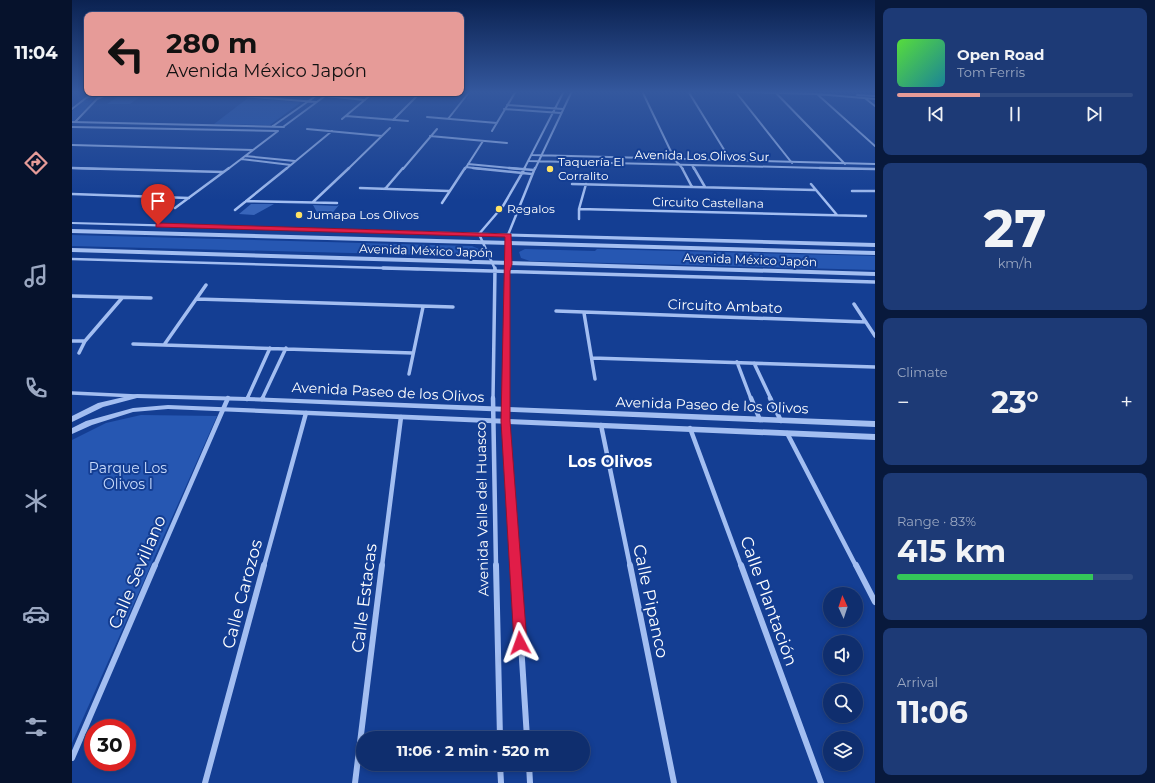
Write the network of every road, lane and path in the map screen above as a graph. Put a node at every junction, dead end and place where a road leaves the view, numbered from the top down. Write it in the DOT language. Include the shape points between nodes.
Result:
graph roads {
  1 [pos="284,127"];
  2 [pos="124,128"];
  3 [pos="271,128"];
  4 [pos="390,128"];
  5 [pos="494,128"];
  6 [pos="545,128"];
  7 [pos="554,128"];
  8 [pos="659,128"];
  9 [pos="710,128"];
  10 [pos="764,128"];
  11 [pos="810,128"];
  12 [pos="854,128"];
  13 [pos="174,129"];
  14 [pos="307,129"];
  15 [pos="437,129"];
  16 [pos="268,131"];
  17 [pos="278,131"];
  18 [pos="332,131"];
  19 [pos="492,131"];
  20 [pos="382,136"];
  21 [pos="430,136"];
  22 [pos="483,141"];
  23 [pos="507,143"];
  24 [pos="72,145"];
  25 [pos="875,146"];
  26 [pos="252,150"];
  27 [pos="532,155"];
  28 [pos="245,156"];
  29 [pos="541,156"];
  30 [pos="240,159"];
  31 [pos="675,160"];
  32 [pos="689,160"];
  33 [pos="295,161"];
  34 [pos="529,161"];
  35 [pos="731,161"];
  36 [pos="538,162"];
  37 [pos="792,163"];
  38 [pos="468,164"];
  39 [pos="845,164"];
  40 [pos="875,164"];
  41 [pos="291,165"];
  42 [pos="681,165"];
  43 [pos="692,165"];
  44 [pos="466,167"];
  45 [pos="795,167"];
  46 [pos="72,168"];
  47 [pos="525,169"];
  48 [pos="875,169"];
  49 [pos="534,170"];
  50 [pos="223,172"];
  51 [pos="522,173"];
  52 [pos="532,174"];
  53 [pos="572,184"];
  54 [pos="586,184"];
  55 [pos="811,184"];
  56 [pos="692,187"];
  57 [pos="705,187"];
  58 [pos="360,188"];
  59 [pos="384,189"];
  60 [pos="815,190"];
  61 [pos="449,191"];
  62 [pos="852,191"];
  63 [pos="874,192"];
  64 [pos="72,194"];
  65 [pos="189,198"];
  66 [pos="246,201"];
  67 [pos="313,202"];
  68 [pos="337,203"];
  69 [pos="442,203"];
  70 [pos="175,208"];
  71 [pos="579,209"];
  72 [pos="235,210"];
  73 [pos="837,215"];
  74 [pos="866,216"];
  75 [pos="579,220"];
  76 [pos="72,223"];
  77 [pos="172,226"];
  78 [pos="327,230"];
  79 [pos="72,231"];
  80 [pos="165,233"];
  81 [pos="479,234"];
  82 [pos="508,235"];
  83 [pos="323,238"];
  84 [pos="482,242"];
  85 [pos="507,243"];
  86 [pos="875,245"];
  87 [pos="72,250"];
  88 [pos="875,253"];
  89 [pos="72,259"];
  90 [pos="493,263"];
  91 [pos="508,264"];
  92 [pos="496,270"];
  93 [pos="507,271"];
  94 [pos="875,274"];
  95 [pos="875,282"];
  96 [pos="206,285"];
  97 [pos="72,296"];
  98 [pos="122,298"];
  99 [pos="151,298"];
  100 [pos="196,298"];
  101 [pos="854,304"];
  102 [pos="423,307"];
  103 [pos="453,307"];
  104 [pos="556,311"];
  105 [pos="584,313"];
  106 [pos="866,322"];
  107 [pos="875,336"];
  108 [pos="72,341"];
  109 [pos="85,341"];
  110 [pos="133,344"];
  111 [pos="164,344"];
  112 [pos="270,348"];
  113 [pos="286,348"];
  114 [pos="79,353"];
  115 [pos="413,353"];
  116 [pos="592,358"];
  117 [pos="737,362"];
  118 [pos="754,363"];
  119 [pos="875,367"];
  120 [pos="409,374"];
  121 [pos="595,379"];
  122 [pos="72,393"];
  123 [pos="137,396"];
  124 [pos="228,398"];
  125 [pos="248,399"];
  126 [pos="262,399"];
  127 [pos="492,409"];
  128 [pos="223,410"];
  129 [pos="506,410"];
  130 [pos="306,413"];
  131 [pos="401,417"];
  132 [pos="72,419"];
  133 [pos="492,420"];
  134 [pos="760,420"];
  135 [pos="781,420"];
  136 [pos="506,421"];
  137 [pos="875,424"];
  138 [pos="600,425"];
  139 [pos="690,428"];
  140 [pos="72,431"];
  141 [pos="787,433"];
  142 [pos="875,437"];
  143 [pos="875,602"];
  144 [pos="500,731"];
  145 [pos="527,731"];
  146 [pos="72,758"];
  147 [pos="500,771"];
  148 [pos="529,771"];
  149 [pos="205,783"];
  150 [pos="354,783"];
  151 [pos="501,783"];
  152 [pos="530,783"];
  153 [pos="674,783"];
  154 [pos="821,783"];
  1 -- 17 [label="street"];
  2 -- 13 [label="street"];
  3 -- 16 [label="street"];
  4 -- 20 [label="street"];
  5 -- 19 [label="street"];
  6 -- 27 [label="street"];
  7 -- 29 [label="street, Avenida Valle del Huasco"];
  8 -- 31 [label="street"];
  9 -- 35 [label="street"];
  10 -- 37 [label="street"];
  11 -- 39 [label="street"];
  12 -- 25 [label="street"];
  13 -- 16 [label="street"];
  14 -- 18 [label="street"];
  15 -- 21 [label="street"];
  16 -- 17 [label="street"];
  17 -- 26 [label="street"];
  18 -- 20 [label="street"];
  18 -- 33 [label="street"];
  20 -- 67 [label="street"];
  21 -- 22 [label="street"];
  21 -- 59 [label="street"];
  22 -- 23 [label="street"];
  22 -- 38 [label="street"];
  24 -- 26 [label="street"];
  26 -- 28 [label="street"];
  27 -- 29 [label="street, Avenida Los Olivos Sur"];
  27 -- 34 [label="street"];
  28 -- 30 [label="street"];
  28 -- 33 [label="street"];
  29 -- 31 [label="street, Avenida Los Olivos Sur"];
  29 -- 36 [label="street, Avenida Valle del Huasco"];
  30 -- 41 [label="street"];
  30 -- 50 [label="street"];
  31 -- 32 [label="street, Avenida Los Olivos Sur"];
  31 -- 42 [label="street"];
  32 -- 35 [label="street, Avenida Los Olivos Sur"];
  32 -- 43 [label="street, Circuito Castellana"];
  33 -- 41 [label="street"];
  34 -- 36 [label="street, Avenida Los Olivos Sur"];
  34 -- 47 [label="street"];
  35 -- 37 [label="street, Avenida Los Olivos Sur"];
  36 -- 42 [label="street, Avenida Los Olivos Sur"];
  36 -- 49 [label="street, Avenida Valle del Huasco"];
  37 -- 39 [label="street, Avenida Los Olivos Sur"];
  37 -- 45 [label="street"];
  38 -- 44 [label="street"];
  38 -- 47 [label="street"];
  39 -- 40 [label="street, Avenida Los Olivos Sur"];
  41 -- 66 [label="street"];
  42 -- 43 [label="street, Avenida Los Olivos Sur"];
  42 -- 56 [label="street, Circuito Castellana"];
  43 -- 45 [label="street, Avenida Los Olivos Sur"];
  43 -- 57 [label="street, Circuito Castellana"];
  44 -- 51 [label="street"];
  44 -- 61 [label="street"];
  45 -- 48 [label="street, Avenida Los Olivos Sur"];
  46 -- 50 [label="street"];
  47 -- 49 [label="street"];
  47 -- 51 [label="street"];
  49 -- 52 [label="street, Avenida Valle del Huasco"];
  50 -- 65 [label="street"];
  51 -- 52 [label="street"];
  51 -- 81 [label="street" via="503,206"];
  52 -- 82 [label="street, Avenida Valle del Huasco"];
  53 -- 54 [label="street, Circuito Castellana"];
  54 -- 56 [label="street, Circuito Castellana"];
  54 -- 71 [label="street"];
  55 -- 60 [label="street"];
  56 -- 57 [label="street, Circuito Castellana"];
  57 -- 60 [label="street, Circuito Castellana"];
  58 -- 59 [label="street"];
  59 -- 61 [label="street"];
  60 -- 73 [label="street"];
  61 -- 69 [label="street"];
  62 -- 63 [label="street"];
  64 -- 65 [label="street"];
  65 -- 70 [label="street"];
  66 -- 67 [label="street"];
  66 -- 72 [label="street"];
  67 -- 68 [label="street"];
  71 -- 73 [label="street, Circuito Castellana"];
  71 -- 75 [label="street"];
  73 -- 74 [label="street, Circuito Castellana"];
  76 -- 77 [label="street, Avenida México Japón"];
  77 -- 78 [label="street, Avenida México Japón"];
  77 -- 80 [label="street"];
  78 -- 81 [label="street, Avenida México Japón"];
  78 -- 83 [label="street"];
  79 -- 80 [label="street, Avenida México Japón"];
  80 -- 83 [label="street, Avenida México Japón"];
  81 -- 82 [label="street, Avenida México Japón"];
  81 -- 84 [label="street, Avenida Valle del Huasco"];
  82 -- 85 [label="street, Avenida Valle del Huasco"];
  82 -- 86 [label="street, Avenida México Japón"];
  83 -- 84 [label="street, Avenida México Japón"];
  84 -- 85 [label="street, Avenida México Japón"];
  84 -- 90 [label="street, Avenida Valle del Huasco"];
  85 -- 88 [label="street, Avenida México Japón"];
  85 -- 91 [label="street, Avenida Valle del Huasco"];
  87 -- 90 [label="street, Avenida México Japón"];
  89 -- 92 [label="street, Avenida México Japón"];
  90 -- 91 [label="street, Avenida México Japón"];
  90 -- 92 [label="street, Avenida Valle del Huasco"];
  91 -- 93 [label="street, Avenida Valle del Huasco"];
  91 -- 94 [label="street, Avenida México Japón"];
  92 -- 93 [label="street, Avenida México Japón"];
  92 -- 127 [label="street, Avenida Valle del Huasco"];
  93 -- 95 [label="street, Avenida México Japón"];
  93 -- 129 [label="street, Avenida Valle del Huasco"];
  96 -- 100 [label="street"];
  97 -- 98 [label="street"];
  98 -- 99 [label="street"];
  98 -- 109 [label="street"];
  100 -- 102 [label="street"];
  100 -- 111 [label="street"];
  101 -- 106 [label="street"];
  102 -- 103 [label="street"];
  102 -- 115 [label="street"];
  104 -- 105 [label="street, Circuito Ambato"];
  105 -- 106 [label="street, Circuito Ambato"];
  105 -- 116 [label="street"];
  106 -- 107 [label="street"];
  108 -- 109 [label="street"];
  109 -- 114 [label="street"];
  110 -- 111 [label="street"];
  111 -- 112 [label="street"];
  112 -- 113 [label="street"];
  112 -- 125 [label="street"];
  113 -- 115 [label="street"];
  113 -- 126 [label="street"];
  115 -- 120 [label="street"];
  116 -- 117 [label="street"];
  116 -- 121 [label="street"];
  117 -- 118 [label="street"];
  117 -- 134 [label="street"];
  118 -- 119 [label="street"];
  118 -- 135 [label="street"];
  122 -- 123 [label="street"];
  123 -- 124 [label="street, Avenida Paseo de los Olivos"];
  123 -- 132 [label="street, Avenida Paseo de los Olivos" via="101,405"];
  124 -- 125 [label="street, Avenida Paseo de los Olivos"];
  124 -- 128 [label="street, Calle Sevillano"];
  125 -- 126 [label="street, Avenida Paseo de los Olivos"];
  126 -- 127 [label="street, Avenida Paseo de los Olivos"];
  127 -- 129 [label="street, Avenida Paseo de los Olivos"];
  127 -- 133 [label="street, Avenida Valle del Huasco"];
  128 -- 130 [label="street, Avenida Paseo de los Olivos"];
  128 -- 140 [label="street, Avenida Paseo de los Olivos" via="168,407 133,410 89,423"];
  128 -- 146 [label="street, Calle Sevillano"];
  129 -- 134 [label="street, Avenida Paseo de los Olivos"];
  129 -- 136 [label="street, Avenida Valle del Huasco"];
  130 -- 131 [label="street, Avenida Paseo de los Olivos"];
  130 -- 149 [label="street, Calle Carozos"];
  131 -- 133 [label="street, Avenida Paseo de los Olivos"];
  131 -- 150 [label="street, Calle Estacas"];
  133 -- 136 [label="street, Avenida Paseo de los Olivos"];
  133 -- 144 [label="street, Avenida Valle del Huasco"];
  134 -- 135 [label="street, Avenida Paseo de los Olivos"];
  135 -- 137 [label="street, Avenida Paseo de los Olivos"];
  136 -- 138 [label="street, Avenida Paseo de los Olivos"];
  136 -- 145 [label="street, Avenida Valle del Huasco"];
  138 -- 139 [label="street, Avenida Paseo de los Olivos"];
  138 -- 153 [label="street, Calle Pipanco"];
  139 -- 141 [label="street, Avenida Paseo de los Olivos"];
  139 -- 154 [label="street, Calle Plantación"];
  141 -- 142 [label="street, Avenida Paseo de los Olivos"];
  141 -- 143 [label="street"];
  147 -- 151 [label="street"];
  148 -- 152 [label="street"];
}
